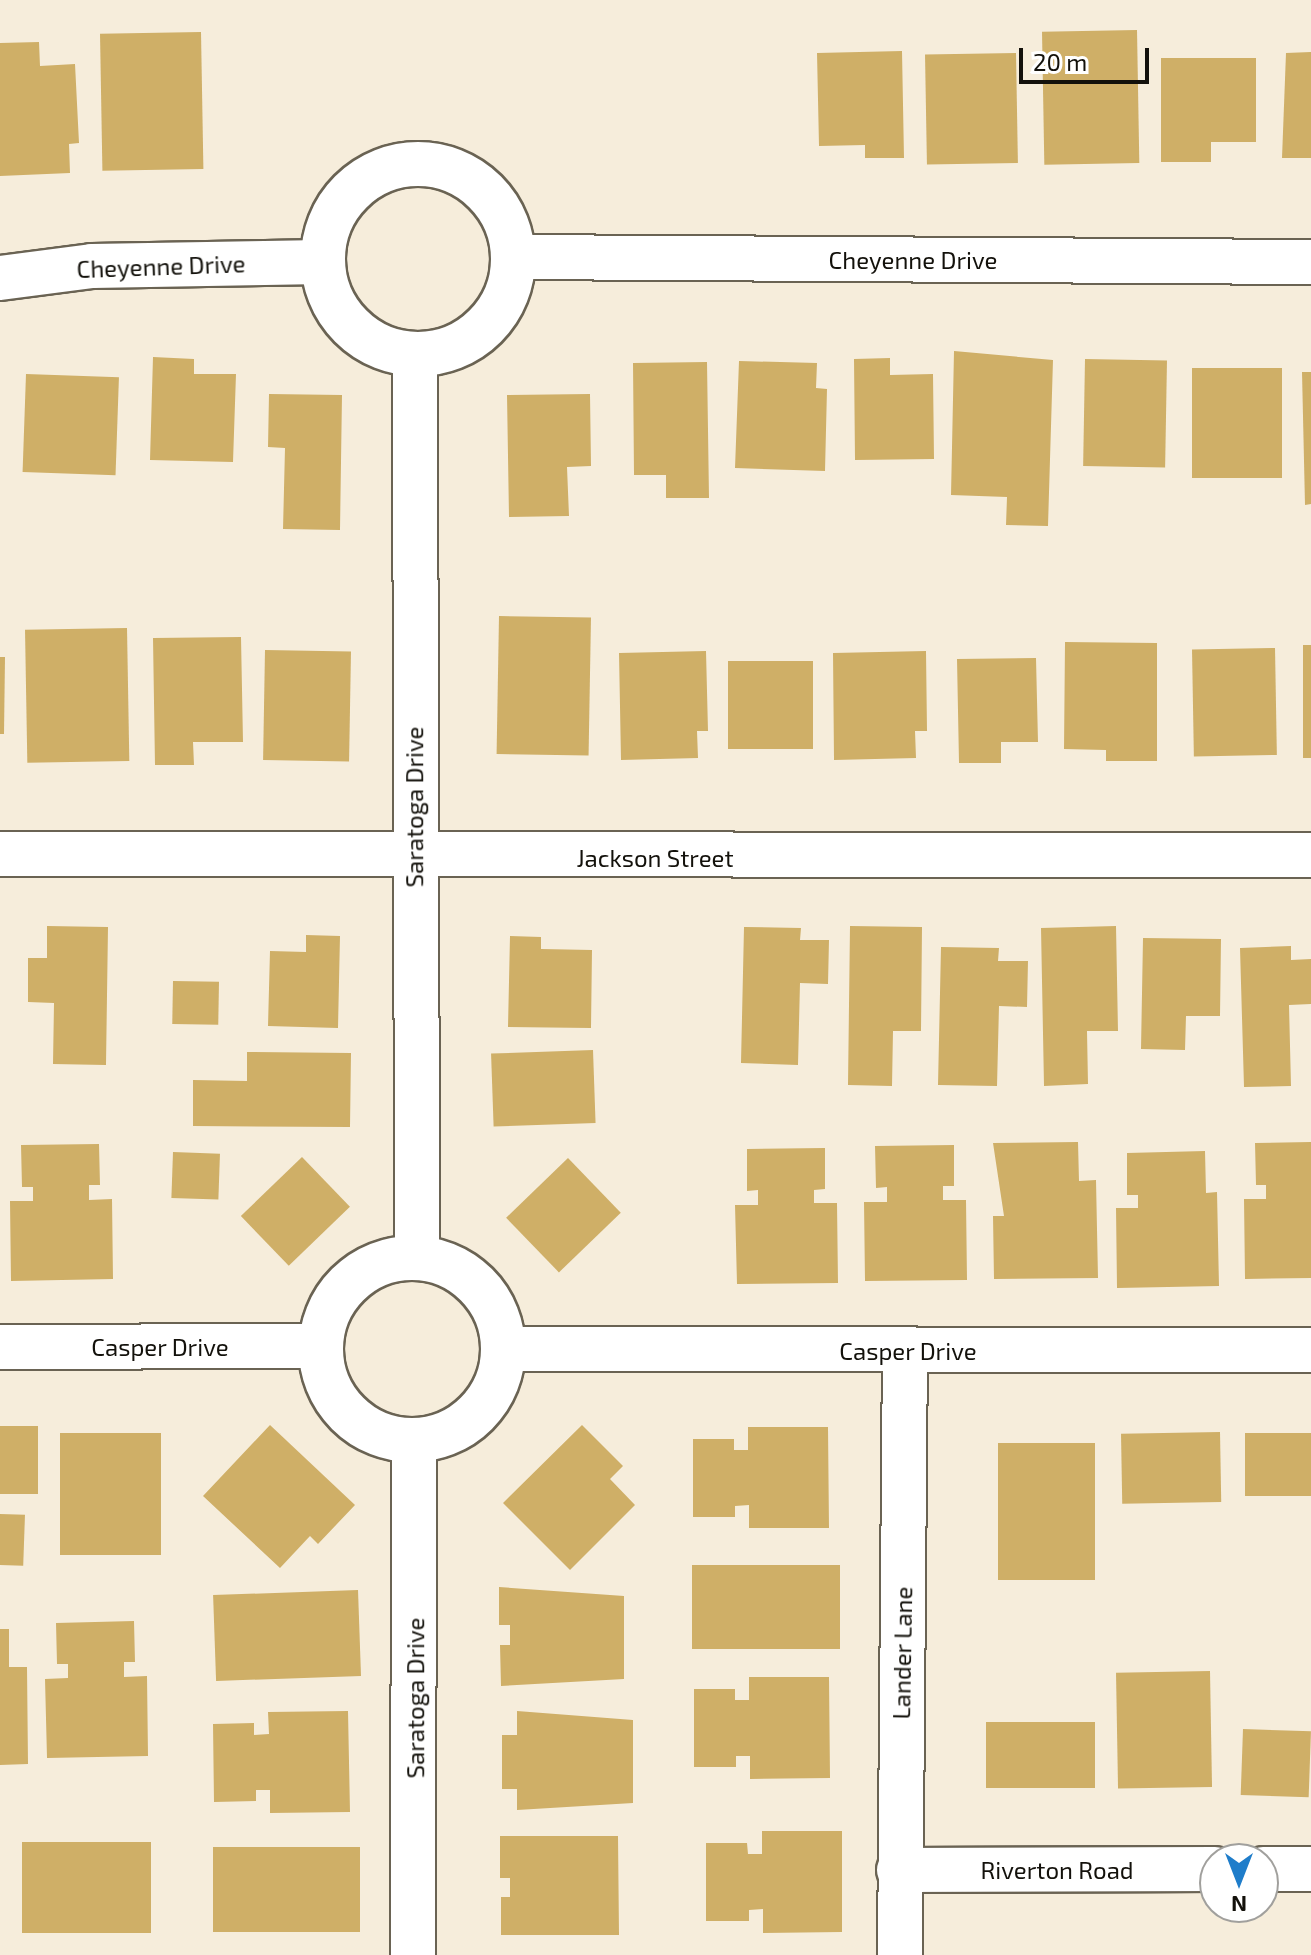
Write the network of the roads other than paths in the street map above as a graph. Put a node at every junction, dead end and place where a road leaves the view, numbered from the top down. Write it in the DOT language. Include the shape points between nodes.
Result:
graph roads {
  1 [pos="514,257"];
  2 [pos="322,262"];
  3 [pos="1311,262"];
  4 [pos="0,278"];
  5 [pos="415,356"];
  6 [pos="0,854"];
  7 [pos="1311,855"];
  8 [pos="413,857"];
  9 [pos="417,1258"];
  10 [pos="321,1346"];
  11 [pos="0,1347"];
  12 [pos="504,1349"];
  13 [pos="1311,1350"];
  14 [pos="905,1351"];
  15 [pos="414,1440"];
  16 [pos="1199,1869"];
  17 [pos="1279,1869"];
  18 [pos="1311,1869"];
  19 [pos="899,1870"];
  20 [pos="413,1955"];
  21 [pos="900,1955"];
  1 -- 2 [label="street" via="498,206 480,186 456,171 402,165 376,173 336,210"];
  1 -- 3 [label="street, Cheyenne Drive"];
  1 -- 5 [label="street" via="511,284 485,329 463,344"];
  2 -- 4 [label="street, Cheyenne Drive" via="92,266"];
  2 -- 5 [label="street" via="327,290 359,335"];
  5 -- 8 [label="street, Saratoga Drive"];
  6 -- 8 [label="street, Jackson Street"];
  7 -- 8 [label="street, Jackson Street"];
  8 -- 9 [label="street, Saratoga Drive"];
  9 -- 10 [label="street" via="393,1259 350,1281 335,1299"];
  9 -- 12 [label="street" via="469,1276 488,1297"];
  10 -- 11 [label="street, Casper Drive"];
  10 -- 15 [label="street" via="336,1399 355,1420"];
  12 -- 14 [label="street, Casper Drive"];
  12 -- 15 [label="street" via="485,1404 464,1425"];
  13 -- 14 [label="street, Casper Drive"];
  14 -- 19 [label="street, Lander Lane"];
  15 -- 20 [label="street, Saratoga Drive"];
  16 -- 19 [label="street, Riverton Road"];
  17 -- 18 [label="street"];
  19 -- 21 [label="street, Lander Lane"];
}
